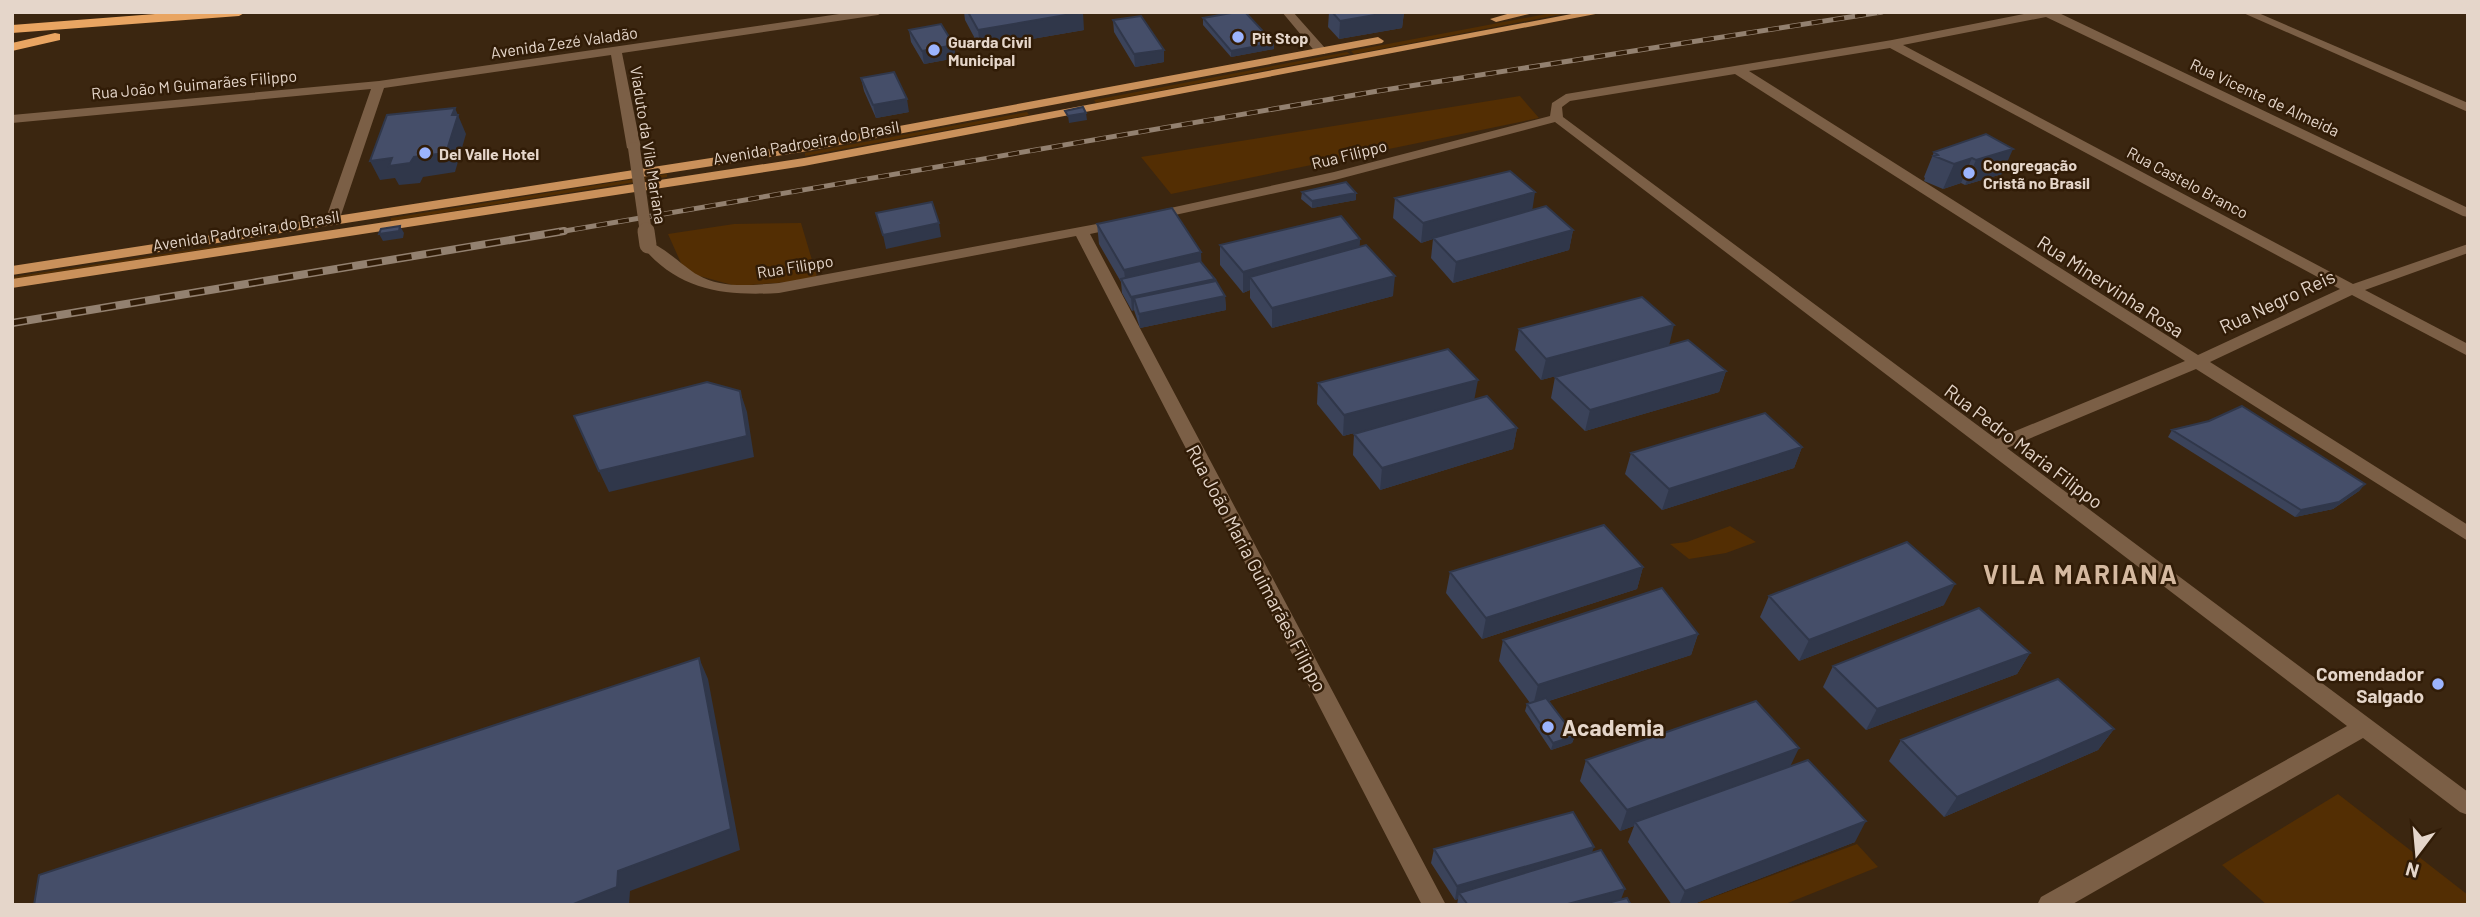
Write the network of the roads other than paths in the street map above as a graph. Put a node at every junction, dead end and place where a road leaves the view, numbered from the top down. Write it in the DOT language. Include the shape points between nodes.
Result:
graph roads {
  1 [pos="85,12"];
  2 [pos="239,12"];
  3 [pos="877,12"];
  4 [pos="1287,12"];
  5 [pos="1533,12"];
  6 [pos="1601,12"];
  7 [pos="2246,12"];
  8 [pos="231,13"];
  9 [pos="2050,13"];
  10 [pos="12,18"];
  11 [pos="12,29"];
  12 [pos="1892,44"];
  13 [pos="12,47"];
  14 [pos="616,50"];
  15 [pos="1321,51"];
  16 [pos="1735,68"];
  17 [pos="379,85"];
  18 [pos="2468,107"];
  19 [pos="1557,118"];
  20 [pos="12,119"];
  21 [pos="2468,213"];
  22 [pos="332,221"];
  23 [pos="1081,232"];
  24 [pos="648,245"];
  25 [pos="2468,248"];
  26 [pos="12,271"];
  27 [pos="12,284"];
  28 [pos="2353,289"];
  29 [pos="2468,351"];
  30 [pos="2196,363"];
  31 [pos="1991,448"];
  32 [pos="2468,534"];
  33 [pos="2365,726"];
  34 [pos="2468,805"];
  35 [pos="1434,905"];
  36 [pos="2049,905"];
  1 -- 10 [label="highway"];
  2 -- 8 [label="highway"];
  3 -- 14 [label="street, Avenida Zezé Valadão"];
  4 -- 15 [label="street"];
  5 -- 15 [label="main road, Avenida Padroeira do Brasil"];
  6 -- 27 [label="main road, Avenida Padroeira do Brasil" via="804,162"];
  7 -- 18 [label="street"];
  8 -- 11 [label="highway"];
  8 -- 13 [label="highway" via="70,33"];
  9 -- 12 [label="street"];
  9 -- 21 [label="street, Rua Vicente de Almeida"];
  12 -- 16 [label="street"];
  12 -- 28 [label="street, Rua Castelo Branco"];
  14 -- 17 [label="street, Avenida Zezé Valadão"];
  14 -- 24 [label="street, Viaduto da Vila Mariana, bridge"];
  15 -- 22 [label="main road, Avenida Padroeira do Brasil" via="802,148"];
  16 -- 19 [label="street" via="1566,98 1556,106"];
  16 -- 30 [label="street, Rua Minervinha Rosa"];
  17 -- 20 [label="street, Rua João M Guimarães Filippo"];
  17 -- 22 [label="street"];
  19 -- 23 [label="street, Rua Filippo" via="1335,176"];
  19 -- 31 [label="street, Rua Pedro Maria Filippo"];
  22 -- 26 [label="main road, Avenida Padroeira do Brasil"];
  23 -- 24 [label="street, Rua Filippo" via="779,288 737,291 688,278"];
  23 -- 35 [label="street, Rua João Maria Guimarães Filippo"];
  25 -- 28 [label="street, Rua Negro Reis"];
  28 -- 29 [label="street, Rua Castelo Branco"];
  28 -- 30 [label="street, Rua Negro Reis"];
  30 -- 31 [label="street, Rua Negro Reis"];
  30 -- 32 [label="street, Rua Minervinha Rosa"];
  31 -- 33 [label="street, Rua Pedro Maria Filippo"];
  33 -- 34 [label="street, Rua Pedro Maria Filippo"];
  33 -- 36 [label="street"];
}
